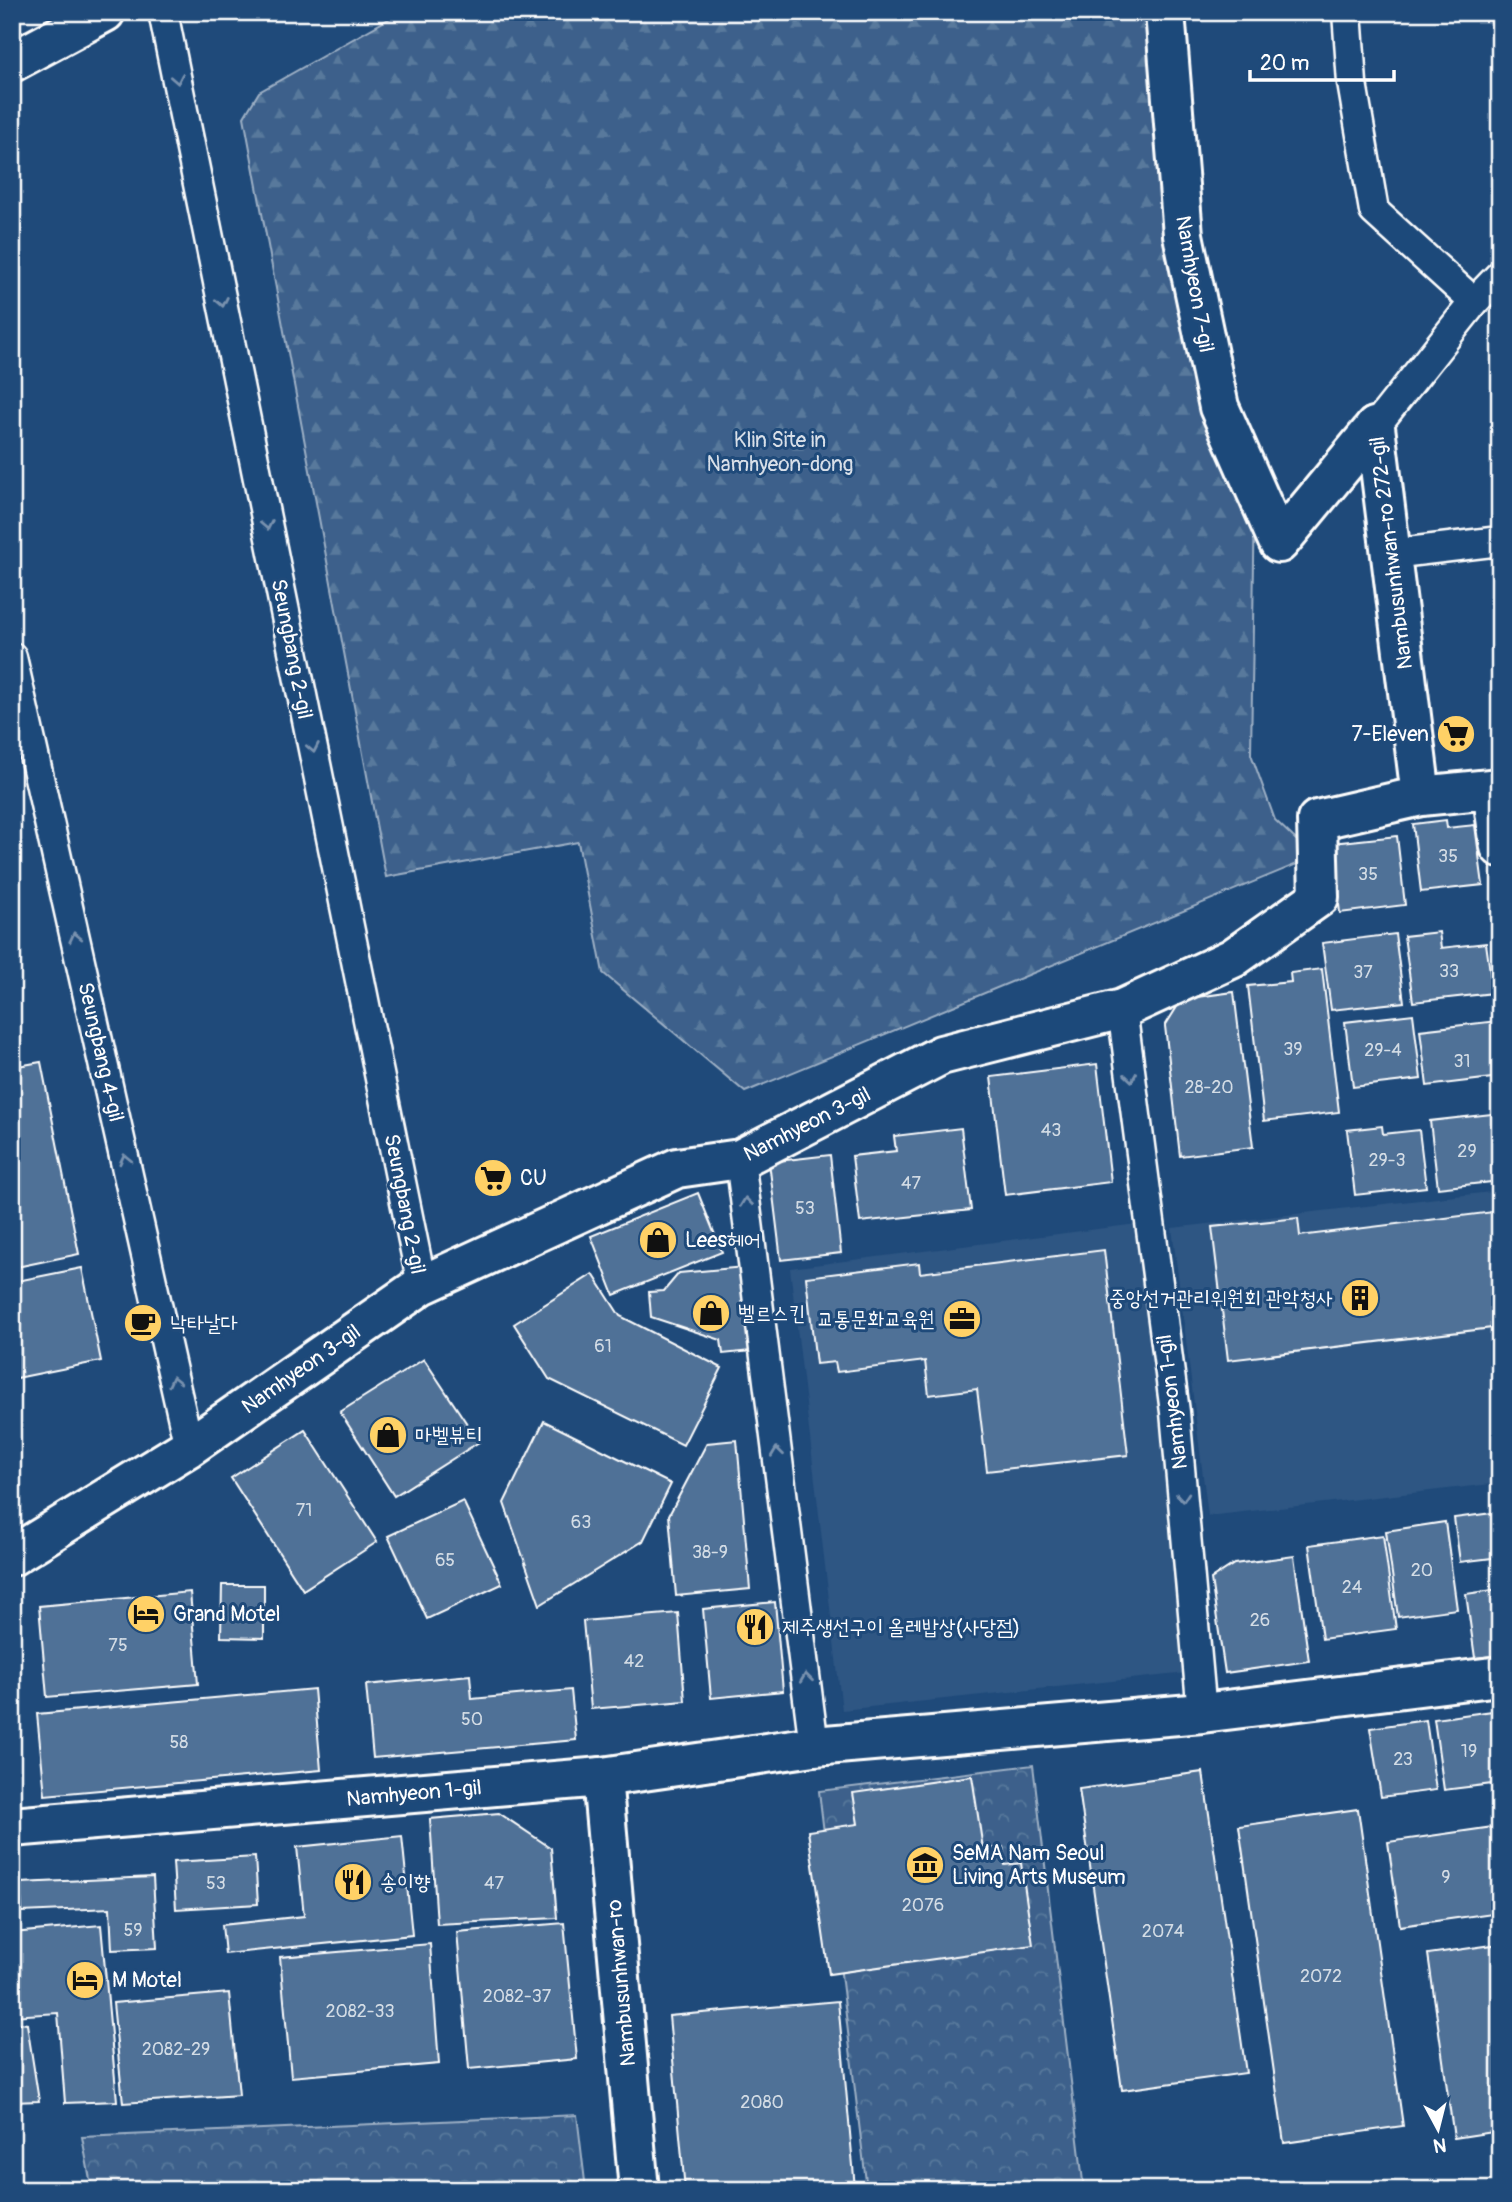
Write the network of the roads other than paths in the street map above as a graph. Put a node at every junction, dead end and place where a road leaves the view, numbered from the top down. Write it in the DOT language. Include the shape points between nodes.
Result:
graph roads {
  1 [pos="105,12"];
  2 [pos="163,12"];
  3 [pos="1165,12"];
  4 [pos="1347,12"];
  5 [pos="12,62"];
  6 [pos="1500,275"];
  7 [pos="1474,302"];
  8 [pos="1375,427"];
  9 [pos="1500,541"];
  10 [pos="1391,554"];
  11 [pos="12,657"];
  12 [pos="1496,788"];
  13 [pos="1420,796"];
  14 [pos="1500,847"];
  15 [pos="1122,1009"];
  16 [pos="740,1159"];
  17 [pos="422,1285"];
  18 [pos="189,1447"];
  19 [pos="12,1556"];
  20 [pos="1500,1676"];
  21 [pos="1202,1713"];
  22 [pos="814,1746"];
  23 [pos="602,1777"];
  24 [pos="12,1827"];
  25 [pos="639,2190"];
  1 -- 5 [label="street"];
  2 -- 17 [label="lane, Seungbang 2-gil, one-way"];
  3 -- 8 [label="street, Namhyeon 7-gil" via="1183,235 1219,407 1279,543"];
  4 -- 7 [label="lane" via="1352,83 1374,211"];
  6 -- 7 [label="lane, Nambusunhwan-ro 272-gil"];
  7 -- 8 [label="lane, Nambusunhwan-ro 272-gil"];
  8 -- 10 [label="street, Nambusunhwan-ro 272-gil"];
  9 -- 10 [label="lane"];
  10 -- 13 [label="street, Nambusunhwan-ro 272-gil"];
  18 -- 11 [label="lane, Seungbang 4-gil, one-way"];
  12 -- 13 [label="street, Namhyeon 3-gil"];
  12 -- 14 [label="street"];
  13 -- 15 [label="street, Namhyeon 3-gil" via="1317,820 1319,897 1233,958"];
  15 -- 16 [label="street, Namhyeon 3-gil" via="941,1055"];
  15 -- 21 [label="lane, Namhyeon 1-gil, one-way" via="1175,1412"];
  16 -- 17 [label="street, Namhyeon 3-gil" via="677,1168"];
  22 -- 16 [label="lane, one-way"];
  17 -- 18 [label="street, Namhyeon 3-gil"];
  18 -- 19 [label="street, Namhyeon 3-gil"];
  20 -- 21 [label="street, Namhyeon 1-gil"];
  21 -- 22 [label="street, Namhyeon 1-gil"];
  22 -- 23 [label="street, Namhyeon 1-gil"];
  23 -- 24 [label="street, Namhyeon 1-gil"];
  23 -- 25 [label="street, Nambusunhwan-ro"];
}
